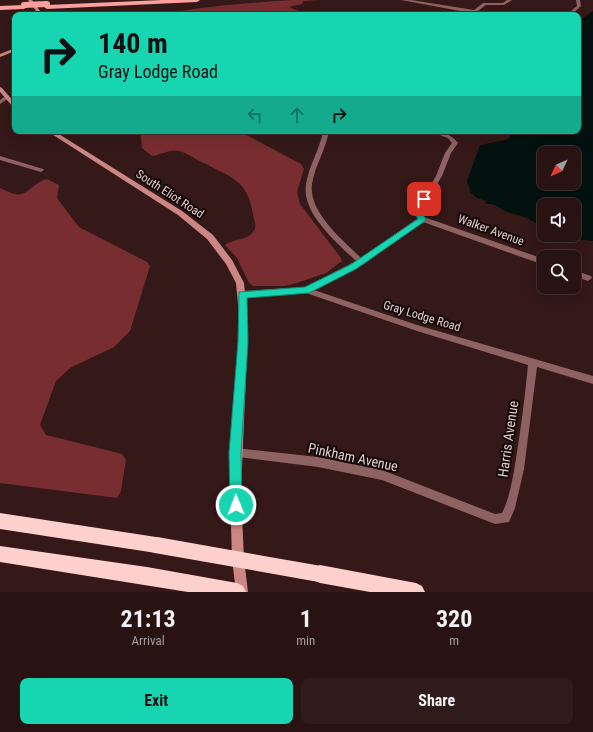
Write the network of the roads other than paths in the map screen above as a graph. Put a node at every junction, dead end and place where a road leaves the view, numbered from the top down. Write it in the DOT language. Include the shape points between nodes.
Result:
graph roads {
  1 [pos="30,0"];
  2 [pos="152,0"];
  3 [pos="197,0"];
  4 [pos="403,0"];
  5 [pos="510,0"];
  6 [pos="578,0"];
  7 [pos="47,5"];
  8 [pos="0,7"];
  9 [pos="39,12"];
  10 [pos="468,12"];
  11 [pos="474,12"];
  12 [pos="572,12"];
  13 [pos="12,50"];
  14 [pos="0,56"];
  15 [pos="0,89"];
  16 [pos="6,98"];
  17 [pos="0,102"];
  18 [pos="12,103"];
  19 [pos="55,134"];
  20 [pos="325,134"];
  21 [pos="439,134"];
  22 [pos="0,158"];
  23 [pos="41,170"];
  24 [pos="422,219"];
  25 [pos="537,260"];
  26 [pos="361,262"];
  27 [pos="581,276"];
  28 [pos="588,278"];
  29 [pos="306,290"];
  30 [pos="242,294"];
  31 [pos="532,362"];
  32 [pos="593,380"];
  33 [pos="235,453"];
  34 [pos="506,518"];
  35 [pos="0,521"];
  36 [pos="0,554"];
  37 [pos="237,592"];
  38 [pos="242,592"];
  39 [pos="416,592"];
  1 -- 9 [label="main road"];
  2 -- 7 [label="main road"];
  3 -- 7 [label="main road"];
  4 -- 10 [label="street"];
  5 -- 11 [label="street" via="504,4 485,4"];
  6 -- 12 [label="street" via="579,6"];
  7 -- 8 [label="main road, bridge"];
  13 -- 14 [label="main road"];
  15 -- 16 [label="main road"];
  16 -- 17 [label="street"];
  16 -- 18 [label="main road"];
  19 -- 30 [label="main road, South Eliot Road" via="200,228 229,262 240,283"];
  20 -- 26 [label="street" via="309,183 309,200 314,211"];
  21 -- 24 [label="street" via="454,140 455,143 420,208 418,213"];
  22 -- 23 [label="street"];
  24 -- 25 [label="street, Walker Avenue"];
  24 -- 26 [label="street"];
  26 -- 29 [label="street"];
  27 -- 28 [label="street"];
  29 -- 30 [label="street, Gray Lodge Road"];
  29 -- 31 [label="street, Gray Lodge Road" via="417,328"];
  30 -- 33 [label="main road, South Eliot Road" via="243,342"];
  31 -- 32 [label="street, Gray Lodge Road"];
  31 -- 34 [label="street, Harris Avenue" via="521,456 512,504"];
  33 -- 34 [label="street, Pinkham Avenue" via="318,462 382,475 495,519"];
  33 -- 38 [label="main road, South Eliot Road"];
  35 -- 39 [label="highway, bridge" via="156,544"];
  36 -- 37 [label="highway"];
}
